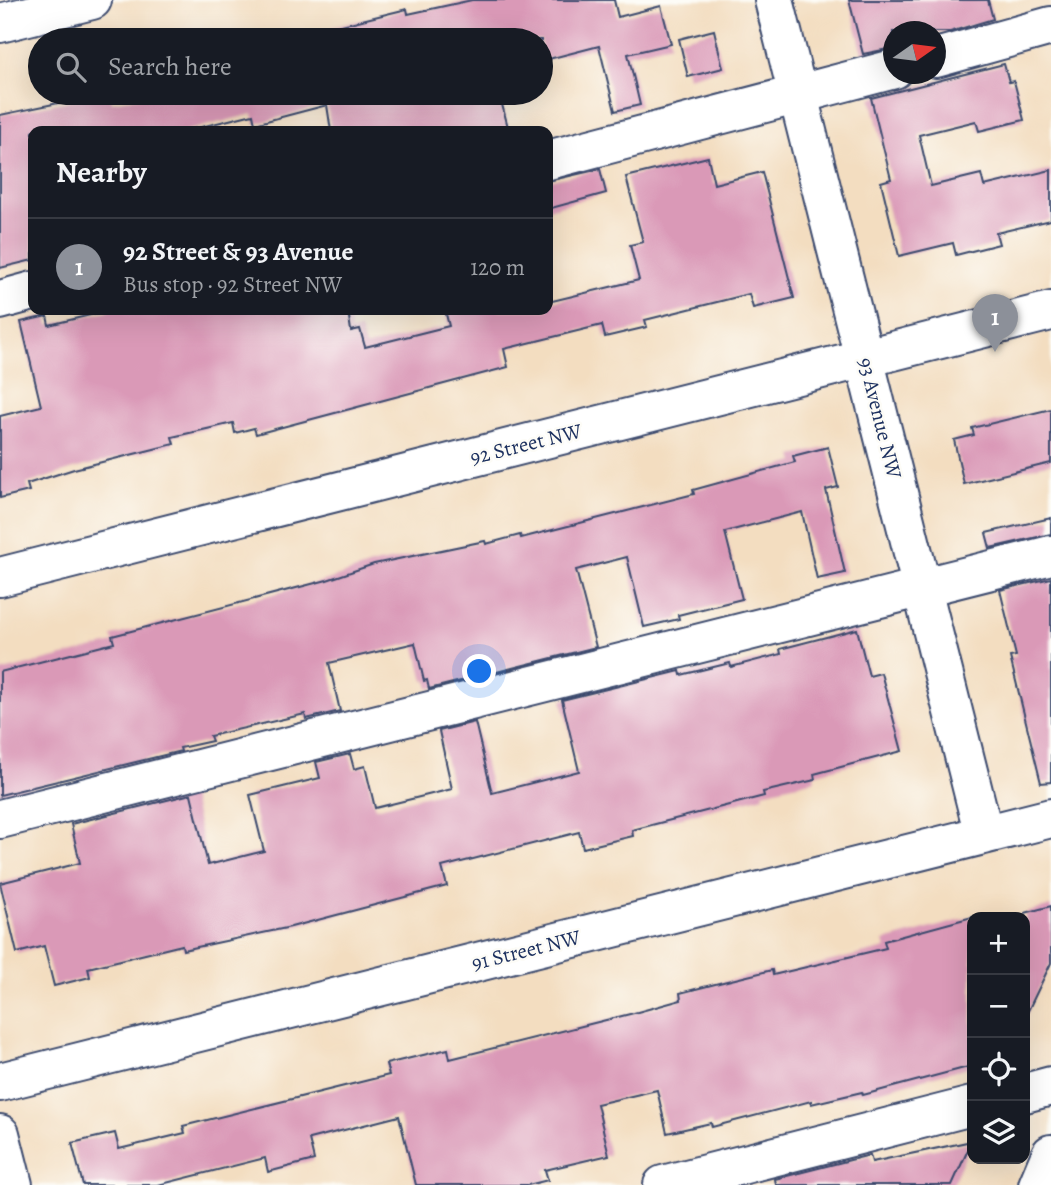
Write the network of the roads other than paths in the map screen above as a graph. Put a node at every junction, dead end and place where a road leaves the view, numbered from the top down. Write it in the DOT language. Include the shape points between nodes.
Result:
graph roads {
  1 [pos="92,0"];
  2 [pos="774,0"];
  3 [pos="0,23"];
  4 [pos="1051,26"];
  5 [pos="946,55"];
  6 [pos="883,72"];
  7 [pos="798,96"];
  8 [pos="553,159"];
  9 [pos="28,292"];
  10 [pos="0,300"];
  11 [pos="1051,312"];
  12 [pos="865,359"];
  13 [pos="1051,555"];
  14 [pos="0,577"];
  15 [pos="921,588"];
  16 [pos="1051,818"];
  17 [pos="0,819"];
  18 [pos="984,835"];
  19 [pos="0,1082"];
  20 [pos="1051,1086"];
  21 [pos="1030,1092"];
  22 [pos="967,1108"];
  23 [pos="0,1134"];
  24 [pos="1051,1154"];
  25 [pos="13,1185"];
  26 [pos="663,1185"];
  27 [pos="1038,1185"];
  1 -- 3 [label="street"];
  2 -- 7 [label="street, 93 Avenue NW"];
  4 -- 5 [label="street"];
  6 -- 7 [label="street"];
  7 -- 8 [label="street"];
  7 -- 12 [label="street, 93 Avenue NW"];
  9 -- 10 [label="street"];
  11 -- 12 [label="street, 92 Street NW"];
  12 -- 14 [label="street, 92 Street NW"];
  12 -- 15 [label="street, 93 Avenue NW"];
  13 -- 15 [label="street"];
  15 -- 17 [label="street"];
  15 -- 18 [label="street, 93 Avenue NW"];
  16 -- 18 [label="street, 91 Street NW"];
  18 -- 19 [label="street, 91 Street NW"];
  20 -- 21 [label="street"];
  22 -- 26 [label="street"];
  23 -- 25 [label="street"];
  24 -- 27 [label="street"];
}
